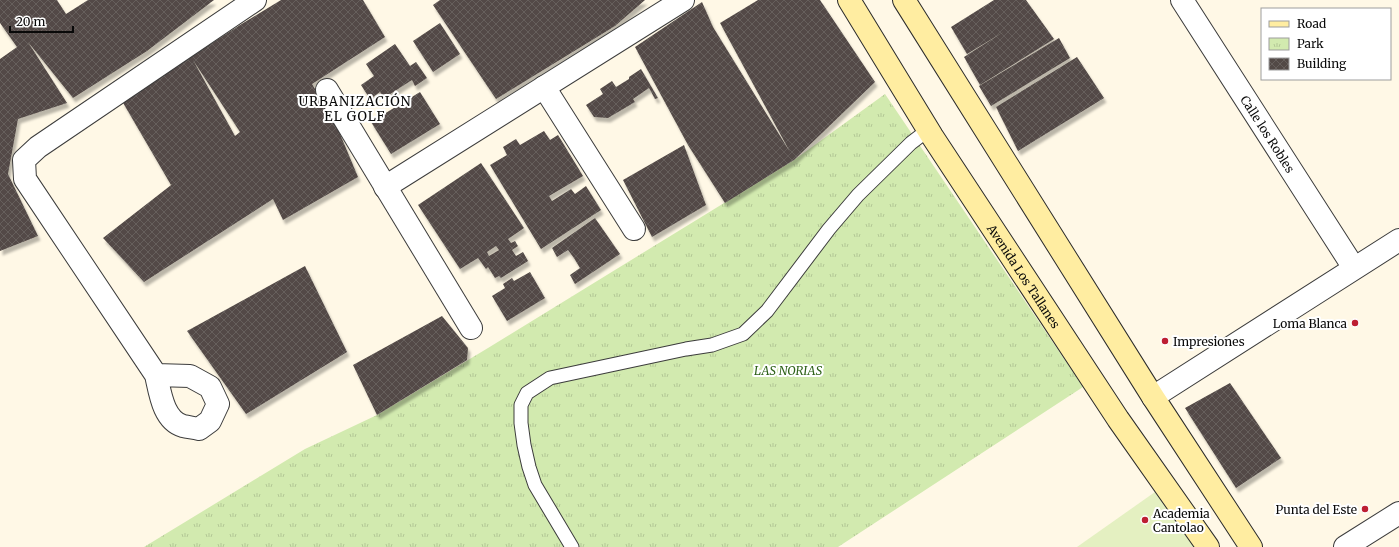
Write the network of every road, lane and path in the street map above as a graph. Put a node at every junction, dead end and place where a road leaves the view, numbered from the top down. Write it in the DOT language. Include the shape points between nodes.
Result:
graph roads {
  1 [pos="255,0"];
  2 [pos="683,0"];
  3 [pos="849,0"];
  4 [pos="904,0"];
  5 [pos="1182,0"];
  6 [pos="544,87"];
  7 [pos="327,90"];
  8 [pos="928,130"];
  9 [pos="385,188"];
  10 [pos="634,229"];
  11 [pos="1399,240"];
  12 [pos="1354,268"];
  13 [pos="471,328"];
  14 [pos="156,375"];
  15 [pos="1153,396"];
  16 [pos="1399,513"];
  17 [pos="572,547"];
  18 [pos="1208,547"];
  19 [pos="1251,547"];
  20 [pos="1345,547"];
  1 -- 14 [label="street" via="38,147 24,160 25,179"];
  2 -- 6 [label="street"];
  3 -- 8 [label="main road, Avenida Los Tallanes"];
  4 -- 15 [label="main road"];
  5 -- 12 [label="street, Calle los Robles"];
  6 -- 9 [label="street"];
  6 -- 10 [label="street"];
  7 -- 9 [label="street"];
  8 -- 17 [label="lane" via="911,143 858,195 767,311 743,334 712,345 686,348 550,378 527,392 521,405 521,423 529,467 535,485"];
  8 -- 18 [label="main road, Avenida Los Tallanes" via="1118,419"];
  9 -- 13 [label="street"];
  11 -- 12 [label="street"];
  12 -- 15 [label="street"];
  15 -- 19 [label="main road"];
  16 -- 20 [label="street"];
}
